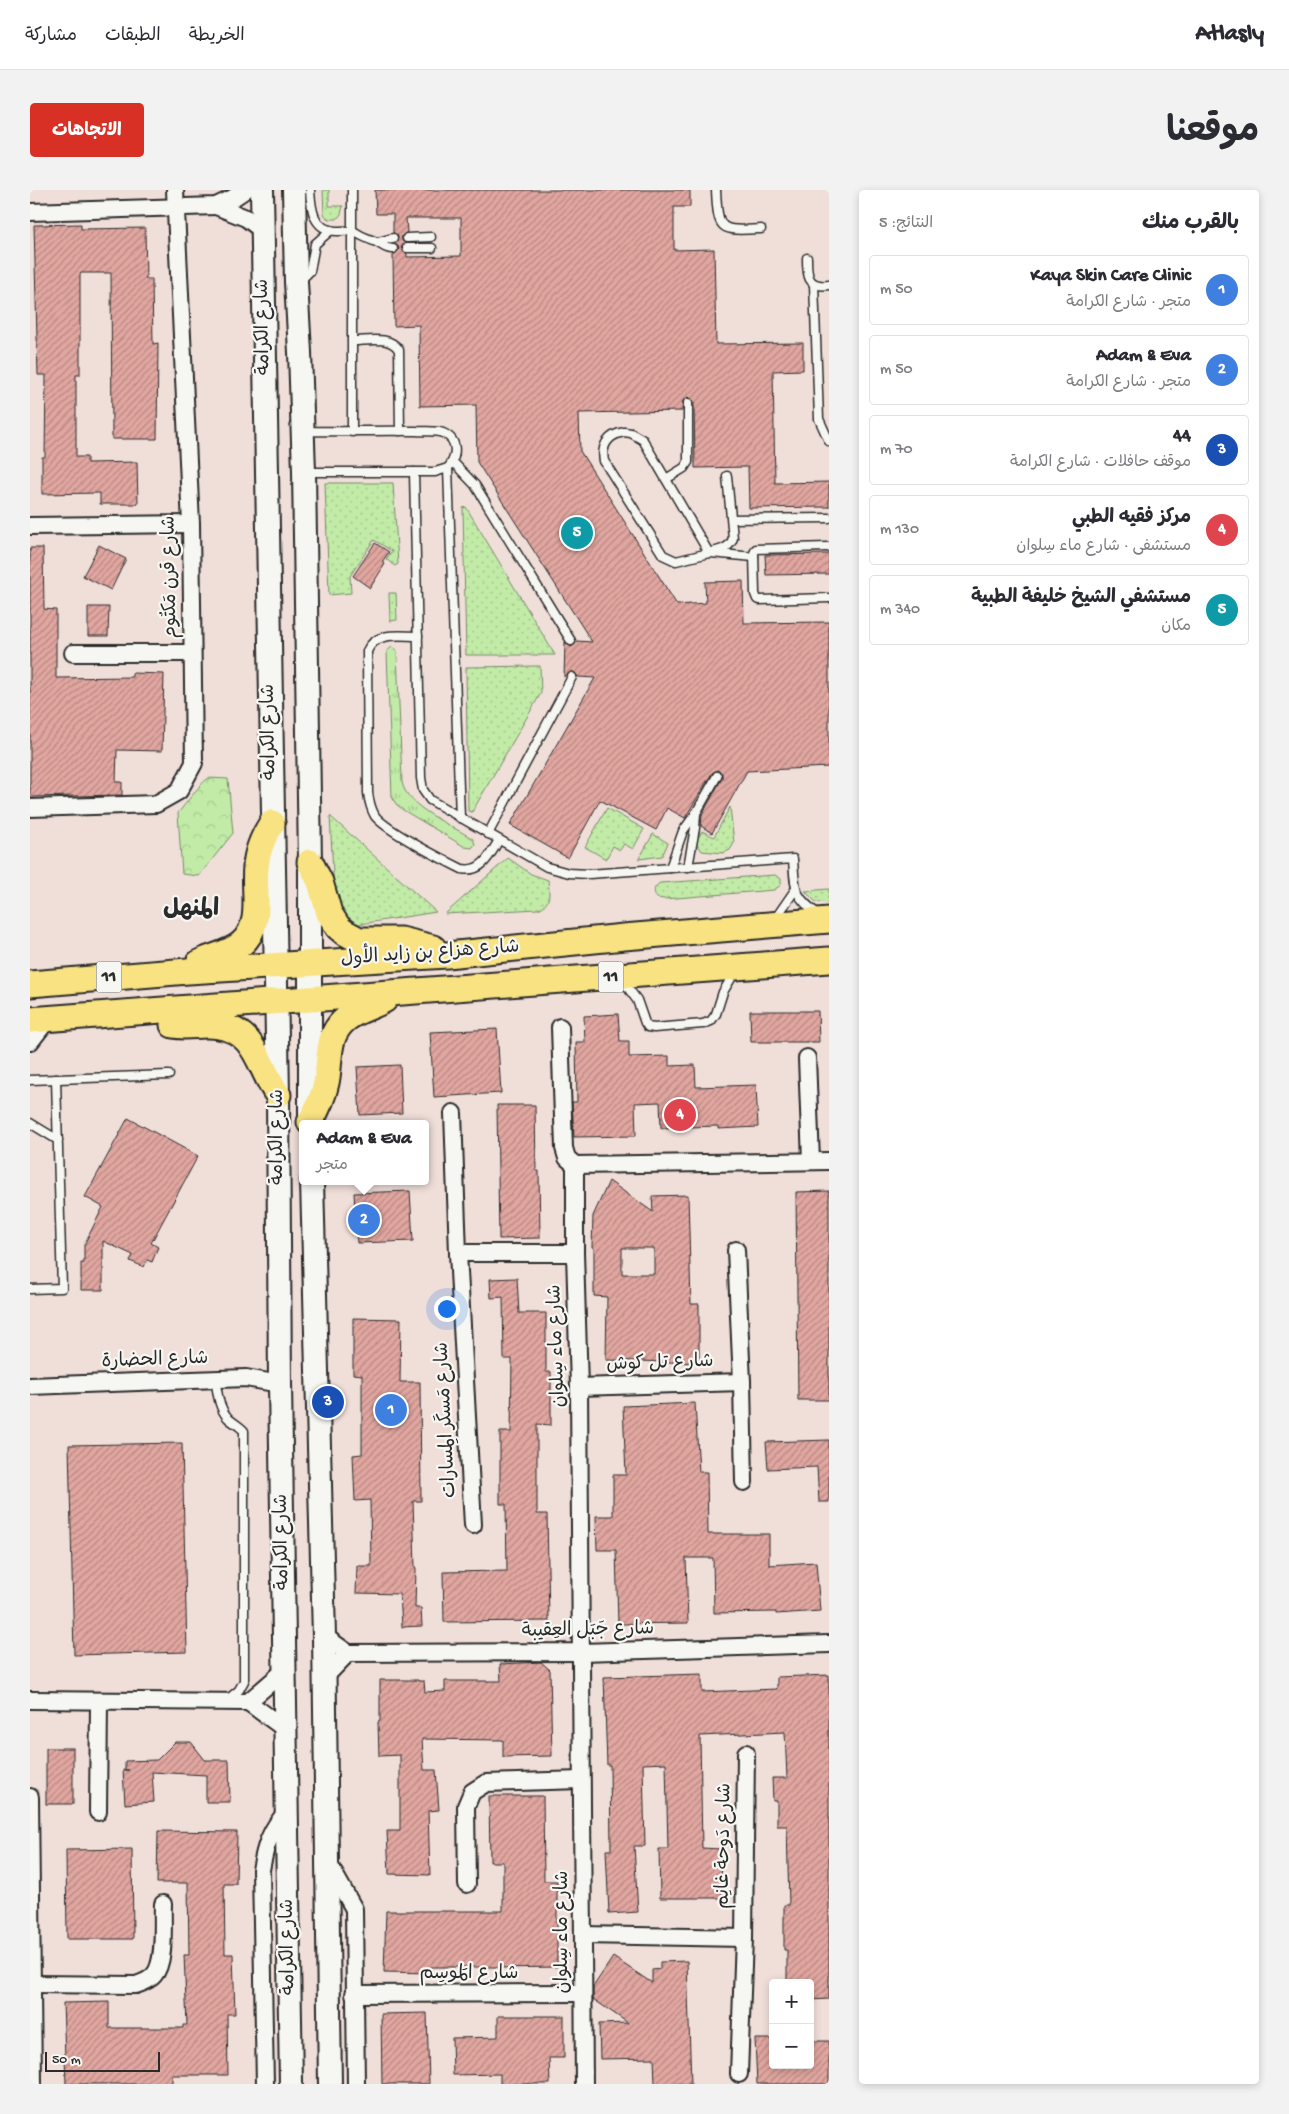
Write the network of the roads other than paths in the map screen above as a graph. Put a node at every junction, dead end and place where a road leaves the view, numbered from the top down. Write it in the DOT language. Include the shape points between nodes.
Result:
graph roads {
  1 [pos="175,190"];
  2 [pos="245,190"];
  3 [pos="262,190"];
  4 [pos="294,190"];
  5 [pos="310,190"];
  6 [pos="352,190"];
  7 [pos="716,190"];
  8 [pos="216,206"];
  9 [pos="176,208"];
  10 [pos="30,212"];
  11 [pos="761,229"];
  12 [pos="263,230"];
  13 [pos="331,230"];
  14 [pos="354,231"];
  15 [pos="393,238"];
  16 [pos="407,238"];
  17 [pos="378,242"];
  18 [pos="393,248"];
  19 [pos="407,248"];
  20 [pos="807,258"];
  21 [pos="296,282"];
  22 [pos="814,284"];
  23 [pos="829,285"];
  24 [pos="353,341"];
  25 [pos="688,403"];
  26 [pos="400,431"];
  27 [pos="302,432"];
  28 [pos="352,432"];
  29 [pos="829,441"];
  30 [pos="450,465"];
  31 [pos="304,472"];
  32 [pos="414,472"];
  33 [pos="727,476"];
  34 [pos="666,479"];
  35 [pos="829,518"];
  36 [pos="732,519"];
  37 [pos="191,524"];
  38 [pos="30,526"];
  39 [pos="828,547"];
  40 [pos="709,553"];
  41 [pos="754,558"];
  42 [pos="829,598"];
  43 [pos="418,636"];
  44 [pos="571,641"];
  45 [pos="73,653"];
  46 [pos="192,653"];
  47 [pos="572,677"];
  48 [pos="717,776"];
  49 [pos="30,808"];
  50 [pos="696,813"];
  51 [pos="460,818"];
  52 [pos="272,824"];
  53 [pos="488,834"];
  54 [pos="499,840"];
  55 [pos="310,862"];
  56 [pos="688,866"];
  57 [pos="670,868"];
  58 [pos="795,890"];
  59 [pos="828,921"];
  60 [pos="770,925"];
  61 [pos="446,955"];
  62 [pos="829,960"];
  63 [pos="310,963"];
  64 [pos="275,965"];
  65 [pos="738,966"];
  66 [pos="188,971"];
  67 [pos="618,977"];
  68 [pos="30,984"];
  69 [pos="394,994"];
  70 [pos="309,1000"];
  71 [pos="276,1003"];
  72 [pos="143,1012"];
  73 [pos="39,1020"];
  74 [pos="560,1027"];
  75 [pos="30,1042"];
  76 [pos="808,1058"];
  77 [pos="169,1075"];
  78 [pos="56,1079"];
  79 [pos="30,1080"];
  80 [pos="278,1095"];
  81 [pos="453,1113"];
  82 [pos="310,1120"];
  83 [pos="312,1120"];
  84 [pos="30,1123"];
  85 [pos="58,1140"];
  86 [pos="810,1161"];
  87 [pos="829,1161"];
  88 [pos="575,1165"];
  89 [pos="312,1185"];
  90 [pos="736,1250"];
  91 [pos="458,1252"];
  92 [pos="575,1253"];
  93 [pos="30,1289"];
  94 [pos="215,1379"];
  95 [pos="742,1382"];
  96 [pos="280,1384"];
  97 [pos="30,1386"];
  98 [pos="579,1387"];
  99 [pos="744,1482"];
  100 [pos="473,1525"];
  101 [pos="324,1636"];
  102 [pos="829,1644"];
  103 [pos="582,1652"];
  104 [pos="348,1654"];
  105 [pos="284,1670"];
  106 [pos="324,1678"];
  107 [pos="30,1700"];
  108 [pos="99,1702"];
  109 [pos="224,1702"];
  110 [pos="248,1702"];
  111 [pos="285,1729"];
  112 [pos="746,1753"];
  113 [pos="581,1780"];
  114 [pos="30,1797"];
  115 [pos="98,1812"];
  116 [pos="286,1812"];
  117 [pos="327,1860"];
  118 [pos="467,1884"];
  119 [pos="31,1898"];
  120 [pos="163,1904"];
  121 [pos="584,1936"];
  122 [pos="744,1938"];
  123 [pos="32,1984"];
  124 [pos="583,1993"];
  125 [pos="354,1994"];
  126 [pos="738,2074"];
  127 [pos="33,2084"];
  128 [pos="265,2084"];
  129 [pos="291,2084"];
  130 [pos="330,2084"];
  131 [pos="356,2084"];
  132 [pos="584,2084"];
  1 -- 9 [label="street, شارع قرن مَكتُوم"];
  2 -- 8 [label="street"];
  3 -- 12 [label="main road, شارع الكرامة"];
  4 -- 21 [label="main road, شارع الكرامة"];
  5 -- 13 [label="lane" via="311,211 315,219"];
  6 -- 14 [label="lane"];
  7 -- 11 [label="lane" via="718,217 723,226 732,230"];
  8 -- 9 [label="street"];
  8 -- 12 [label="street" via="246,218"];
  9 -- 10 [label="street"];
  9 -- 37 [label="street, شارع قرن مَكتُوم"];
  12 -- 52 [label="main road, شارع الكرامة"];
  13 -- 14 [label="lane"];
  13 -- 21 [label="lane" via="315,244 308,275"];
  14 -- 17 [label="lane"];
  14 -- 24 [label="lane"];
  15 -- 17 [label="lane"];
  16 -- 19 [label="lane" via="431,234 432,250"];
  17 -- 18 [label="lane" via="384,248"];
  20 -- 22 [label="lane" via="808,274"];
  21 -- 27 [label="main road, شارع الكرامة"];
  22 -- 23 [label="lane"];
  22 -- 29 [label="lane" via="819,418"];
  24 -- 26 [label="lane" via="387,341 399,350"];
  24 -- 28 [label="lane"];
  25 -- 34 [label="lane" via="688,462"];
  26 -- 28 [label="lane"];
  26 -- 30 [label="lane" via="448,436 455,449"];
  27 -- 28 [label="lane"];
  27 -- 31 [label="main road, شارع الكرامة"];
  30 -- 32 [label="lane" via="435,472"];
  30 -- 44 [label="lane" via="475,485"];
  30 -- 51 [label="lane"];
  31 -- 32 [label="lane"];
  31 -- 55 [label="main road, شارع الكرامة"];
  32 -- 43 [label="lane"];
  33 -- 36 [label="lane"];
  34 -- 40 [label="lane"];
  34 -- 40 [label="lane" via="638,436 624,432 606,441 602,454 604,461 664,556 676,561"];
  35 -- 36 [label="lane"];
  36 -- 40 [label="lane" via="732,542 726,548"];
  37 -- 38 [label="street"];
  37 -- 46 [label="street, شارع قرن مَكتُوم"];
  39 -- 41 [label="lane" via="758,548"];
  40 -- 41 [label="lane"];
  41 -- 42 [label="lane" via="757,599"];
  43 -- 51 [label="lane" via="421,784 430,800"];
  43 -- 54 [label="lane" via="380,637 367,651 368,794 371,808 380,821 393,830 462,869 473,870 484,864"];
  45 -- 46 [label="street"];
  46 -- 49 [label="street, شارع قرن مَكتُوم" via="194,763 179,791 156,804"];
  47 -- 53 [label="lane"];
  48 -- 50 [label="lane"];
  50 -- 56 [label="lane"];
  50 -- 57 [label="lane" via="682,831"];
  51 -- 53 [label="lane"];
  52 -- 64 [label="main road, شارع الكرامة"];
  52 -- 66 [label="main road" via="262,840 257,858 255,918 250,932 235,948 204,960"];
  53 -- 54 [label="lane"];
  54 -- 57 [label="lane" via="547,867 569,874"];
  55 -- 61 [label="main road" via="329,913 351,937 368,941 413,942"];
  55 -- 63 [label="main road, شارع الكرامة"];
  56 -- 57 [label="lane"];
  56 -- 58 [label="lane" via="793,859"];
  58 -- 59 [label="lane" via="806,904"];
  58 -- 60 [label="lane"];
  59 -- 60 [label="main road, شارع هزاع بن زايد الأول / 11"];
  60 -- 61 [label="main road, شارع هزاع بن زايد الأول / 11"];
  61 -- 63 [label="main road, شارع هزاع بن زايد الأول / 11"];
  62 -- 65 [label="main road, شارع هزاع بن زايد الأول / 11"];
  63 -- 64 [label="main road, شارع هزاع بن زايد الأول / 11"];
  63 -- 70 [label="main road, شارع الكرامة"];
  64 -- 66 [label="main road, شارع هزاع بن زايد الأول / 11"];
  64 -- 71 [label="main road, شارع الكرامة"];
  65 -- 67 [label="main road, شارع هزاع بن زايد الأول / 11"];
  65 -- 67 [label="lane" via="723,992 714,1018 707,1023 693,1025 648,1027 632,992"];
  66 -- 68 [label="main road, شارع هزاع بن زايد الأول / 11"];
  67 -- 69 [label="main road, شارع هزاع بن زايد الأول / 11"];
  69 -- 70 [label="main road, شارع هزاع بن زايد الأول / 11"];
  69 -- 83 [label="main road" via="348,1017 335,1031 330,1044 325,1087"];
  70 -- 71 [label="main road, شارع هزاع بن زايد الأول / 11"];
  70 -- 82 [label="main road, شارع الكرامة"];
  71 -- 72 [label="main road, شارع هزاع بن زايد الأول / 11"];
  71 -- 80 [label="main road, شارع الكرامة"];
  72 -- 73 [label="main road, شارع هزاع بن زايد الأول / 11"];
  72 -- 80 [label="main road" via="167,1024 218,1026 241,1034 258,1053"];
  73 -- 75 [label="street"];
  74 -- 88 [label="street" via="564,1148 567,1158"];
  76 -- 86 [label="street"];
  77 -- 78 [label="lane"];
  78 -- 79 [label="lane"];
  78 -- 85 [label="lane"];
  80 -- 96 [label="main road, شارع الكرامة"];
  81 -- 91 [label="street, شارع مَسكَر المِسارات"];
  84 -- 85 [label="lane"];
  85 -- 93 [label="lane" via="62,1288"];
  86 -- 87 [label="street"];
  86 -- 88 [label="street"];
  88 -- 92 [label="street, شارع ماء سِلوان"];
  89 -- 101 [label="main road, شارع الكرامة"];
  90 -- 95 [label="street, شارع تل كوش"];
  91 -- 92 [label="street"];
  91 -- 100 [label="street, شارع مَسكَر المِسارات"];
  92 -- 98 [label="street, شارع ماء سِلوان"];
  94 -- 96 [label="street, شارع الحضارة" via="246,1378"];
  94 -- 97 [label="street, شارع الحضارة"];
  94 -- 109 [label="lane" via="220,1409 244,1431 244,1681 239,1690"];
  95 -- 98 [label="street, شارع تل كوش"];
  95 -- 99 [label="street, شارع تل كوش"];
  96 -- 105 [label="main road, شارع الكرامة"];
  98 -- 103 [label="street, شارع ماء سِلوان"];
  101 -- 104 [label="street"];
  101 -- 106 [label="main road, شارع الكرامة"];
  102 -- 103 [label="street, شارع جَبَل العِقيبة"];
  103 -- 104 [label="street, شارع جَبَل العِقيبة"];
  103 -- 113 [label="street, شارع ماء سِلوان"];
  104 -- 106 [label="street"];
  105 -- 110 [label="street"];
  105 -- 111 [label="main road, شارع الكرامة"];
  106 -- 117 [label="main road, شارع الكرامة"];
  107 -- 108 [label="street"];
  108 -- 109 [label="street"];
  108 -- 115 [label="street"];
  109 -- 110 [label="street"];
  110 -- 111 [label="street"];
  111 -- 116 [label="main road, شارع الكرامة"];
  112 -- 122 [label="street, شارع دَوحة غانِم"];
  113 -- 118 [label="street" via="486,1783 472,1792 466,1806"];
  113 -- 121 [label="street, شارع ماء سِلوان"];
  114 -- 119 [label="street"];
  116 -- 128 [label="street" via="270,1834 261,1870"];
  116 -- 129 [label="main road, شارع الكرامة"];
  117 -- 125 [label="street" via="354,1909"];
  117 -- 130 [label="main road, شارع الكرامة"];
  119 -- 123 [label="street"];
  120 -- 123 [label="street" via="161,1959 154,1976 146,1981 136,1985"];
  121 -- 122 [label="street"];
  121 -- 124 [label="street, شارع ماء سِلوان"];
  122 -- 126 [label="street, شارع دَوحة غانِم"];
  123 -- 127 [label="street"];
  124 -- 125 [label="street, شارع المَوسِم"];
  124 -- 132 [label="street, شارع ماء سِلوان"];
  125 -- 131 [label="street"];
}
